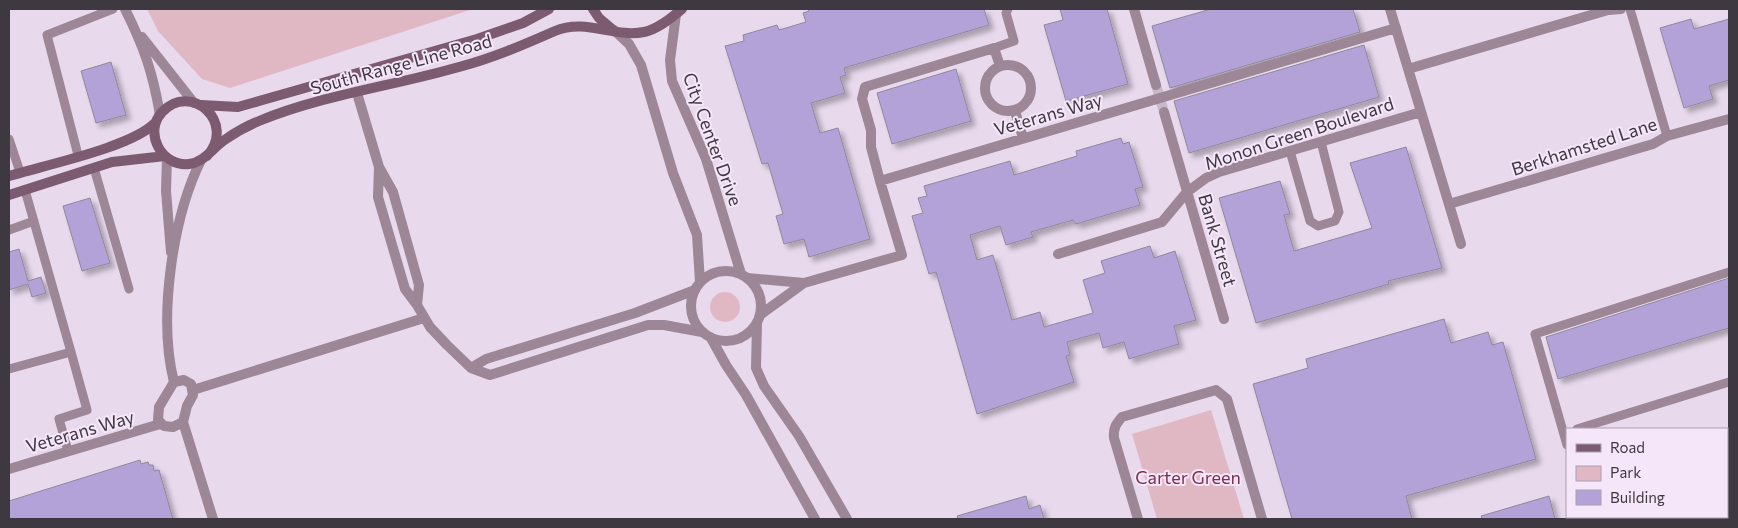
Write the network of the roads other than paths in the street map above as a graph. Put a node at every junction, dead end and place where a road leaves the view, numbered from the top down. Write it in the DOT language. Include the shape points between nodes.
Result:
graph roads {
  1 [pos="113,9"];
  2 [pos="125,9"];
  3 [pos="549,9"];
  4 [pos="594,9"];
  5 [pos="1008,9"];
  6 [pos="1134,9"];
  7 [pos="1390,9"];
  8 [pos="1621,9"];
  9 [pos="1630,9"];
  10 [pos="678,11"];
  11 [pos="1396,28"];
  12 [pos="613,30"];
  13 [pos="136,31"];
  14 [pos="994,48"];
  15 [pos="1000,66"];
  16 [pos="1408,69"];
  17 [pos="1156,85"];
  18 [pos="357,93"];
  19 [pos="197,104"];
  20 [pos="1015,110"];
  21 [pos="1164,112"];
  22 [pos="1421,112"];
  23 [pos="158,118"];
  24 [pos="1729,119"];
  25 [pos="1667,136"];
  26 [pos="9,138"];
  27 [pos="1023,138"];
  28 [pos="1321,142"];
  29 [pos="1290,151"];
  30 [pos="78,155"];
  31 [pos="166,157"];
  32 [pos="204,158"];
  33 [pos="379,167"];
  34 [pos="94,168"];
  35 [pos="20,172"];
  36 [pos="9,176"];
  37 [pos="880,181"];
  38 [pos="25,190"];
  39 [pos="1187,192"];
  40 [pos="9,195"];
  41 [pos="1449,204"];
  42 [pos="34,221"];
  43 [pos="9,230"];
  44 [pos="1461,244"];
  45 [pos="1058,254"];
  46 [pos="172,266"];
  47 [pos="1729,272"];
  48 [pos="744,276"];
  49 [pos="804,283"];
  50 [pos="698,286"];
  51 [pos="130,289"];
  52 [pos="417,305"];
  53 [pos="424,318"];
  54 [pos="759,319"];
  55 [pos="1224,319"];
  56 [pos="702,332"];
  57 [pos="711,338"];
  58 [pos="71,352"];
  59 [pos="471,368"];
  60 [pos="9,369"];
  61 [pos="174,382"];
  62 [pos="1729,382"];
  63 [pos="192,390"];
  64 [pos="183,422"];
  65 [pos="160,424"];
  66 [pos="1580,428"];
  67 [pos="1565,433"];
  68 [pos="68,451"];
  69 [pos="9,469"];
  70 [pos="213,519"];
  71 [pos="815,519"];
  72 [pos="846,519"];
  73 [pos="1138,519"];
  74 [pos="1262,519"];
  1 -- 30 [label="lane" via="47,35"];
  2 -- 13 [label="street"];
  3 -- 19 [label="main road, South Range Line Road" via="523,23 477,39 238,107"];
  4 -- 12 [label="main road"];
  5 -- 14 [label="lane" via="1006,13 1014,41"];
  6 -- 17 [label="street"];
  7 -- 11 [label="street, Monon Green Boulevard"];
  8 -- 16 [label="street" via="1608,10"];
  9 -- 25 [label="lane"];
  10 -- 12 [label="main road, South Range Line Road" via="656,28 644,32 633,34"];
  10 -- 48 [label="street, City Center Drive" via="670,60 672,81 706,159"];
  11 -- 16 [label="street, Monon Green Boulevard"];
  11 -- 27 [label="street, Veterans Way"];
  12 -- 18 [label="main road, South Range Line Road" via="588,26 560,30 476,62"];
  12 -- 50 [label="street" via="629,44 641,65 673,173 697,235"];
  13 -- 19 [label="street"];
  13 -- 23 [label="street" via="153,75"];
  14 -- 15 [label="street"];
  14 -- 37 [label="street" via="865,87 862,100"];
  15 -- 20 [label="street" via="987,78 986,96 997,109"];
  15 -- 20 [label="street" via="1018,67 1030,81 1029,99"];
  16 -- 22 [label="street, Monon Green Boulevard"];
  18 -- 32 [label="main road, South Range Line Road" via="259,121 224,139"];
  18 -- 33 [label="street"];
  19 -- 23 [label="main road" via="175,103"];
  19 -- 32 [label="main road" via="210,113 217,132 215,145"];
  20 -- 27 [label="street"];
  21 -- 39 [label="street, Bank Street"];
  22 -- 28 [label="street, Monon Green Boulevard"];
  22 -- 41 [label="street, Monon Green Boulevard"];
  23 -- 30 [label="main road" via="136,137"];
  23 -- 31 [label="main road" via="156,143"];
  24 -- 25 [label="street, Berkhamsted Lane"];
  25 -- 41 [label="street, Berkhamsted Lane" via="1653,144"];
  26 -- 35 [label="lane"];
  27 -- 37 [label="street, Veterans Way"];
  28 -- 29 [label="street, Monon Green Boulevard"];
  28 -- 29 [label="lane" via="1340,212 1335,221 1318,226 1310,221"];
  29 -- 39 [label="street, Monon Green Boulevard" via="1219,172"];
  30 -- 35 [label="main road"];
  31 -- 32 [label="main road" via="183,164"];
  31 -- 34 [label="main road" via="124,160"];
  31 -- 46 [label="street"];
  32 -- 46 [label="street" via="186,198"];
  33 -- 52 [label="street" via="393,192 417,276"];
  33 -- 52 [label="street" via="378,197 405,289"];
  34 -- 38 [label="main road"];
  34 -- 51 [label="lane"];
  35 -- 36 [label="main road"];
  37 -- 49 [label="street" via="902,254"];
  38 -- 40 [label="main road"];
  38 -- 42 [label="lane"];
  39 -- 45 [label="street, Monon Green Boulevard" via="1162,222"];
  39 -- 55 [label="street, Bank Street"];
  41 -- 44 [label="street, Monon Green Boulevard"];
  42 -- 43 [label="lane"];
  42 -- 58 [label="lane"];
  46 -- 61 [label="street" via="166,329"];
  47 -- 67 [label="lane" via="1535,334"];
  48 -- 49 [label="street"];
  48 -- 50 [label="street" via="716,272"];
  48 -- 54 [label="street" via="753,284 760,298"];
  49 -- 54 [label="street"];
  50 -- 56 [label="street" via="692,311"];
  50 -- 59 [label="street" via="635,313 486,359"];
  52 -- 53 [label="street"];
  53 -- 59 [label="street"];
  53 -- 63 [label="street"];
  54 -- 57 [label="street" via="747,334 733,341"];
  54 -- 72 [label="street" via="756,368"];
  56 -- 57 [label="street"];
  56 -- 59 [label="street" via="664,325 648,326 490,375"];
  57 -- 71 [label="street"];
  58 -- 60 [label="lane"];
  58 -- 68 [label="lane" via="87,410 59,419"];
  61 -- 63 [label="street" via="184,380 191,384"];
  61 -- 65 [label="street" via="159,407"];
  62 -- 66 [label="lane"];
  63 -- 64 [label="street"];
  64 -- 65 [label="street, Veterans Way" via="173,427"];
  64 -- 70 [label="street"];
  65 -- 68 [label="street, Veterans Way"];
  68 -- 69 [label="street, Veterans Way"];
  73 -- 74 [label="street" via="1114,438 1116,424 1122,417 1216,390 1227,399"];
}
